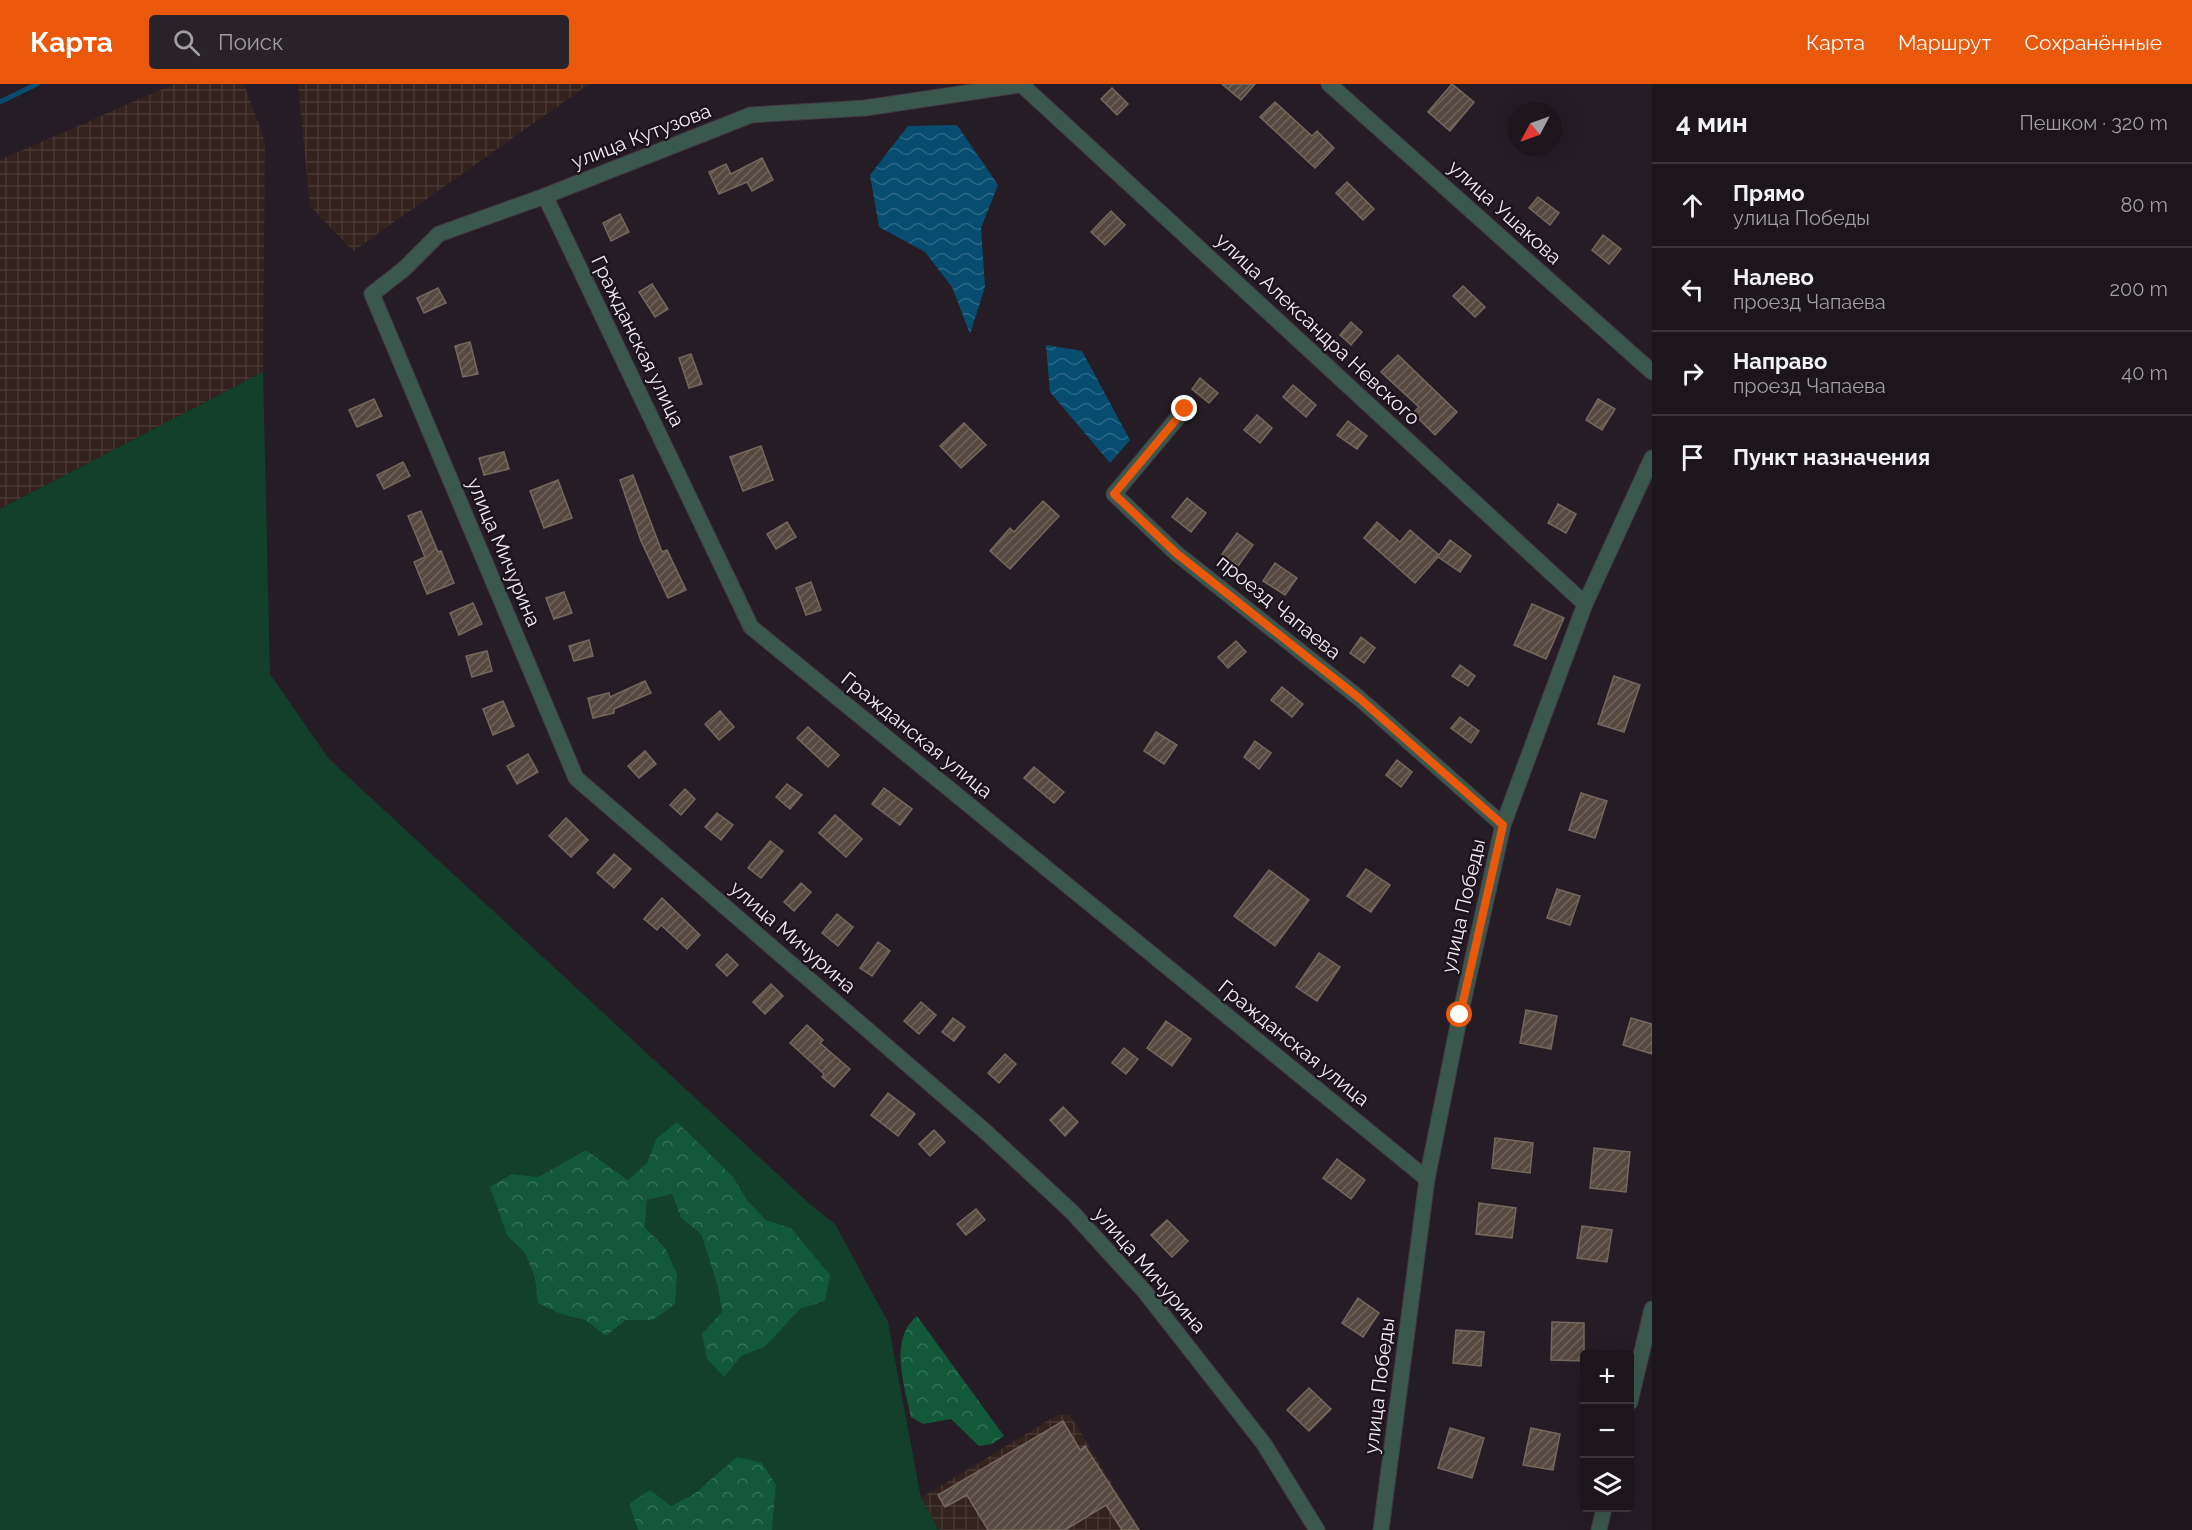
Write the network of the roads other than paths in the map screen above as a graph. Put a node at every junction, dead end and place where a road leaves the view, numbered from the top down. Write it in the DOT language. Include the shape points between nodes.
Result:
graph roads {
  1 [pos="1329,84"];
  2 [pos="1023,85"];
  3 [pos="545,196"];
  4 [pos="372,294"];
  5 [pos="1652,372"];
  6 [pos="1185,409"];
  7 [pos="1652,458"];
  8 [pos="1585,604"];
  9 [pos="1503,825"];
  10 [pos="1427,1179"];
  11 [pos="1652,1309"];
  12 [pos="1634,1382"];
  13 [pos="1603,1512"];
  14 [pos="1317,1530"];
  15 [pos="1381,1530"];
  16 [pos="1599,1530"];
  1 -- 5 [label="street, улица Ушакова"];
  2 -- 3 [label="street, улица Кутузова" via="865,108 751,115"];
  2 -- 8 [label="street, улица Александра Невского"];
  3 -- 4 [label="street, улица Кутузова" via="439,234"];
  3 -- 10 [label="street, Гражданская улица" via="751,627"];
  4 -- 14 [label="street, улица Мичурина" via="576,778 1072,1212 1145,1292 1264,1444"];
  6 -- 9 [label="street, проезд Чапаева" via="1114,494 1176,553 1359,698"];
  7 -- 8 [label="street, улица Победы"];
  8 -- 9 [label="street, улица Победы"];
  9 -- 10 [label="street, улица Победы"];
  10 -- 15 [label="street, улица Победы"];
  11 -- 12 [label="street"];
  13 -- 16 [label="street"];
}
